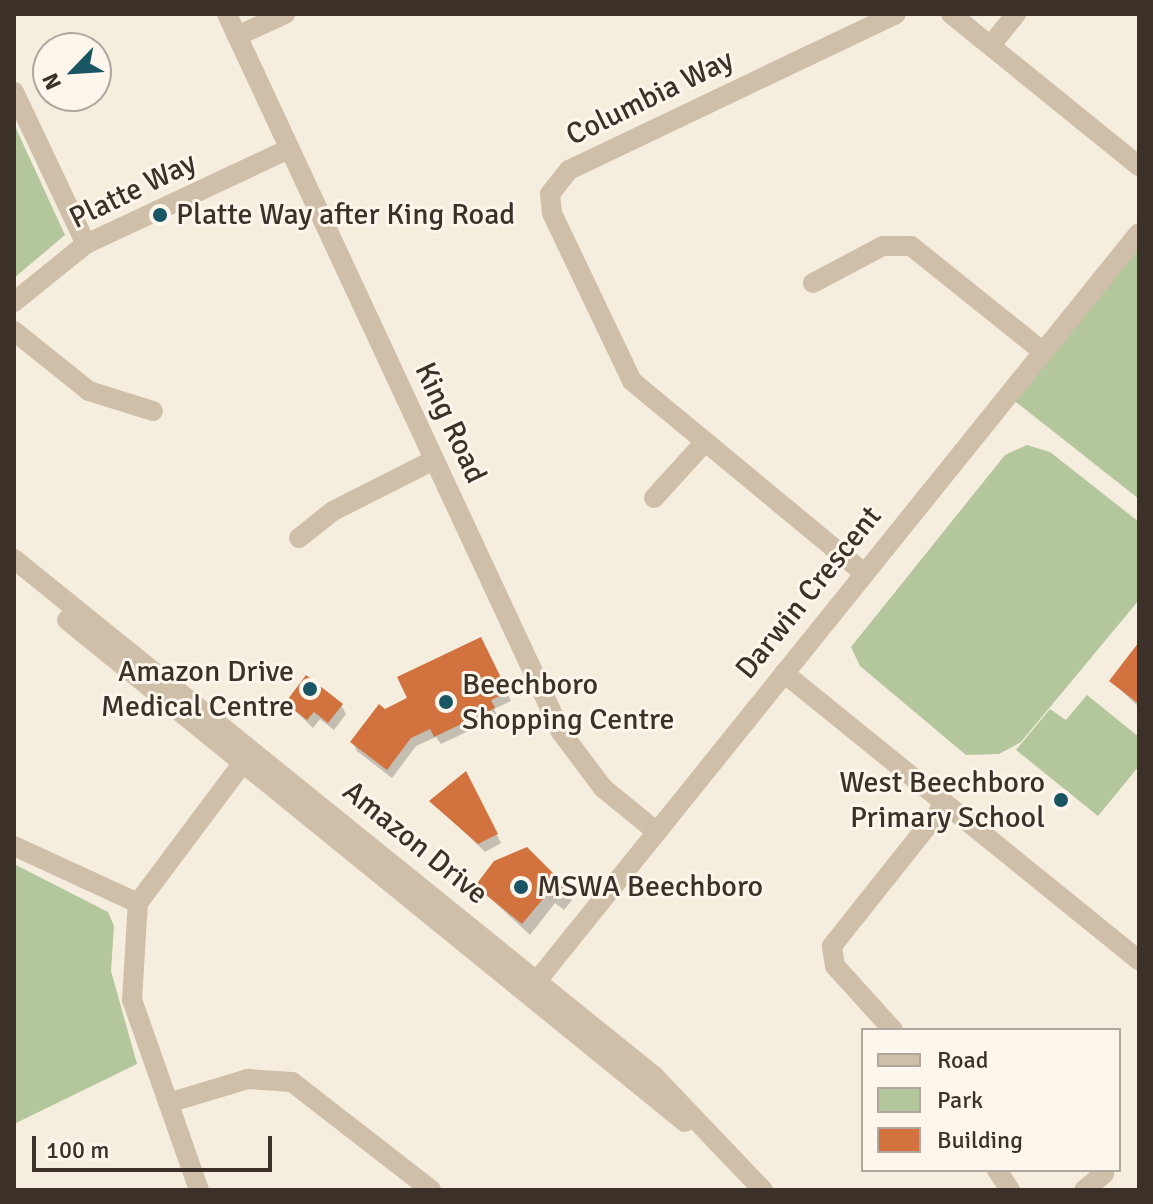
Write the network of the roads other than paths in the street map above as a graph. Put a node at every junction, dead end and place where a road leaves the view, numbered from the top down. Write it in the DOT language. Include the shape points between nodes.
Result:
graph roads {
  1 [pos="227,14"];
  2 [pos="285,14"];
  3 [pos="896,14"];
  4 [pos="951,14"];
  5 [pos="1016,14"];
  6 [pos="237,36"];
  7 [pos="991,45"];
  8 [pos="14,92"];
  9 [pos="289,149"];
  10 [pos="1139,166"];
  11 [pos="1139,233"];
  12 [pos="86,244"];
  13 [pos="813,283"];
  14 [pos="14,302"];
  15 [pos="14,331"];
  16 [pos="1042,351"];
  17 [pos="153,411"];
  18 [pos="702,445"];
  19 [pos="434,460"];
  20 [pos="654,498"];
  21 [pos="299,538"];
  22 [pos="14,559"];
  23 [pos="864,573"];
  24 [pos="14,576"];
  25 [pos="784,673"];
  26 [pos="248,756"];
  27 [pos="945,804"];
  28 [pos="656,831"];
  29 [pos="14,846"];
  30 [pos="138,903"];
  31 [pos="1139,960"];
  32 [pos="533,986"];
  33 [pos="891,1028"];
  34 [pos="168,1103"];
  35 [pos="998,1172"];
  36 [pos="1104,1174"];
  37 [pos="199,1190"];
  38 [pos="431,1190"];
  39 [pos="747,1190"];
  40 [pos="763,1190"];
  41 [pos="1010,1190"];
  42 [pos="1084,1190"];
  1 -- 6 [label="street, King Road"];
  2 -- 6 [label="street"];
  3 -- 18 [label="street, Columbia Way" via="554,183 552,213 623,367"];
  4 -- 7 [label="street"];
  5 -- 7 [label="street"];
  6 -- 9 [label="street, King Road"];
  7 -- 10 [label="street"];
  8 -- 12 [label="street"];
  9 -- 12 [label="street, Platte Way"];
  9 -- 19 [label="street, King Road"];
  11 -- 16 [label="street, Darwin Crescent"];
  12 -- 14 [label="street, Platte Way"];
  13 -- 16 [label="street" via="883,246 911,246"];
  15 -- 17 [label="street" via="89,391"];
  16 -- 23 [label="street, Darwin Crescent"];
  18 -- 20 [label="street"];
  18 -- 23 [label="street, Columbia Way"];
  19 -- 21 [label="street" via="333,511"];
  19 -- 28 [label="street, King Road" via="561,732 603,788"];
  22 -- 26 [label="street, Amazon Drive"];
  23 -- 25 [label="street, Darwin Crescent"];
  24 -- 26 [label="street, Amazon Drive"];
  25 -- 27 [label="street"];
  25 -- 28 [label="street, Darwin Crescent"];
  26 -- 30 [label="street"];
  26 -- 32 [label="street, Amazon Drive"];
  27 -- 31 [label="street"];
  27 -- 33 [label="street" via="832,946 835,966"];
  28 -- 32 [label="street, Darwin Crescent"];
  29 -- 30 [label="street"];
  30 -- 34 [label="street" via="132,1000"];
  32 -- 39 [label="street, Amazon Drive" via="673,1111"];
  32 -- 40 [label="street, Amazon Drive" via="693,1111"];
  34 -- 37 [label="street"];
  34 -- 38 [label="street" via="248,1079 292,1082"];
  35 -- 41 [label="street"];
  36 -- 42 [label="street"];
}
